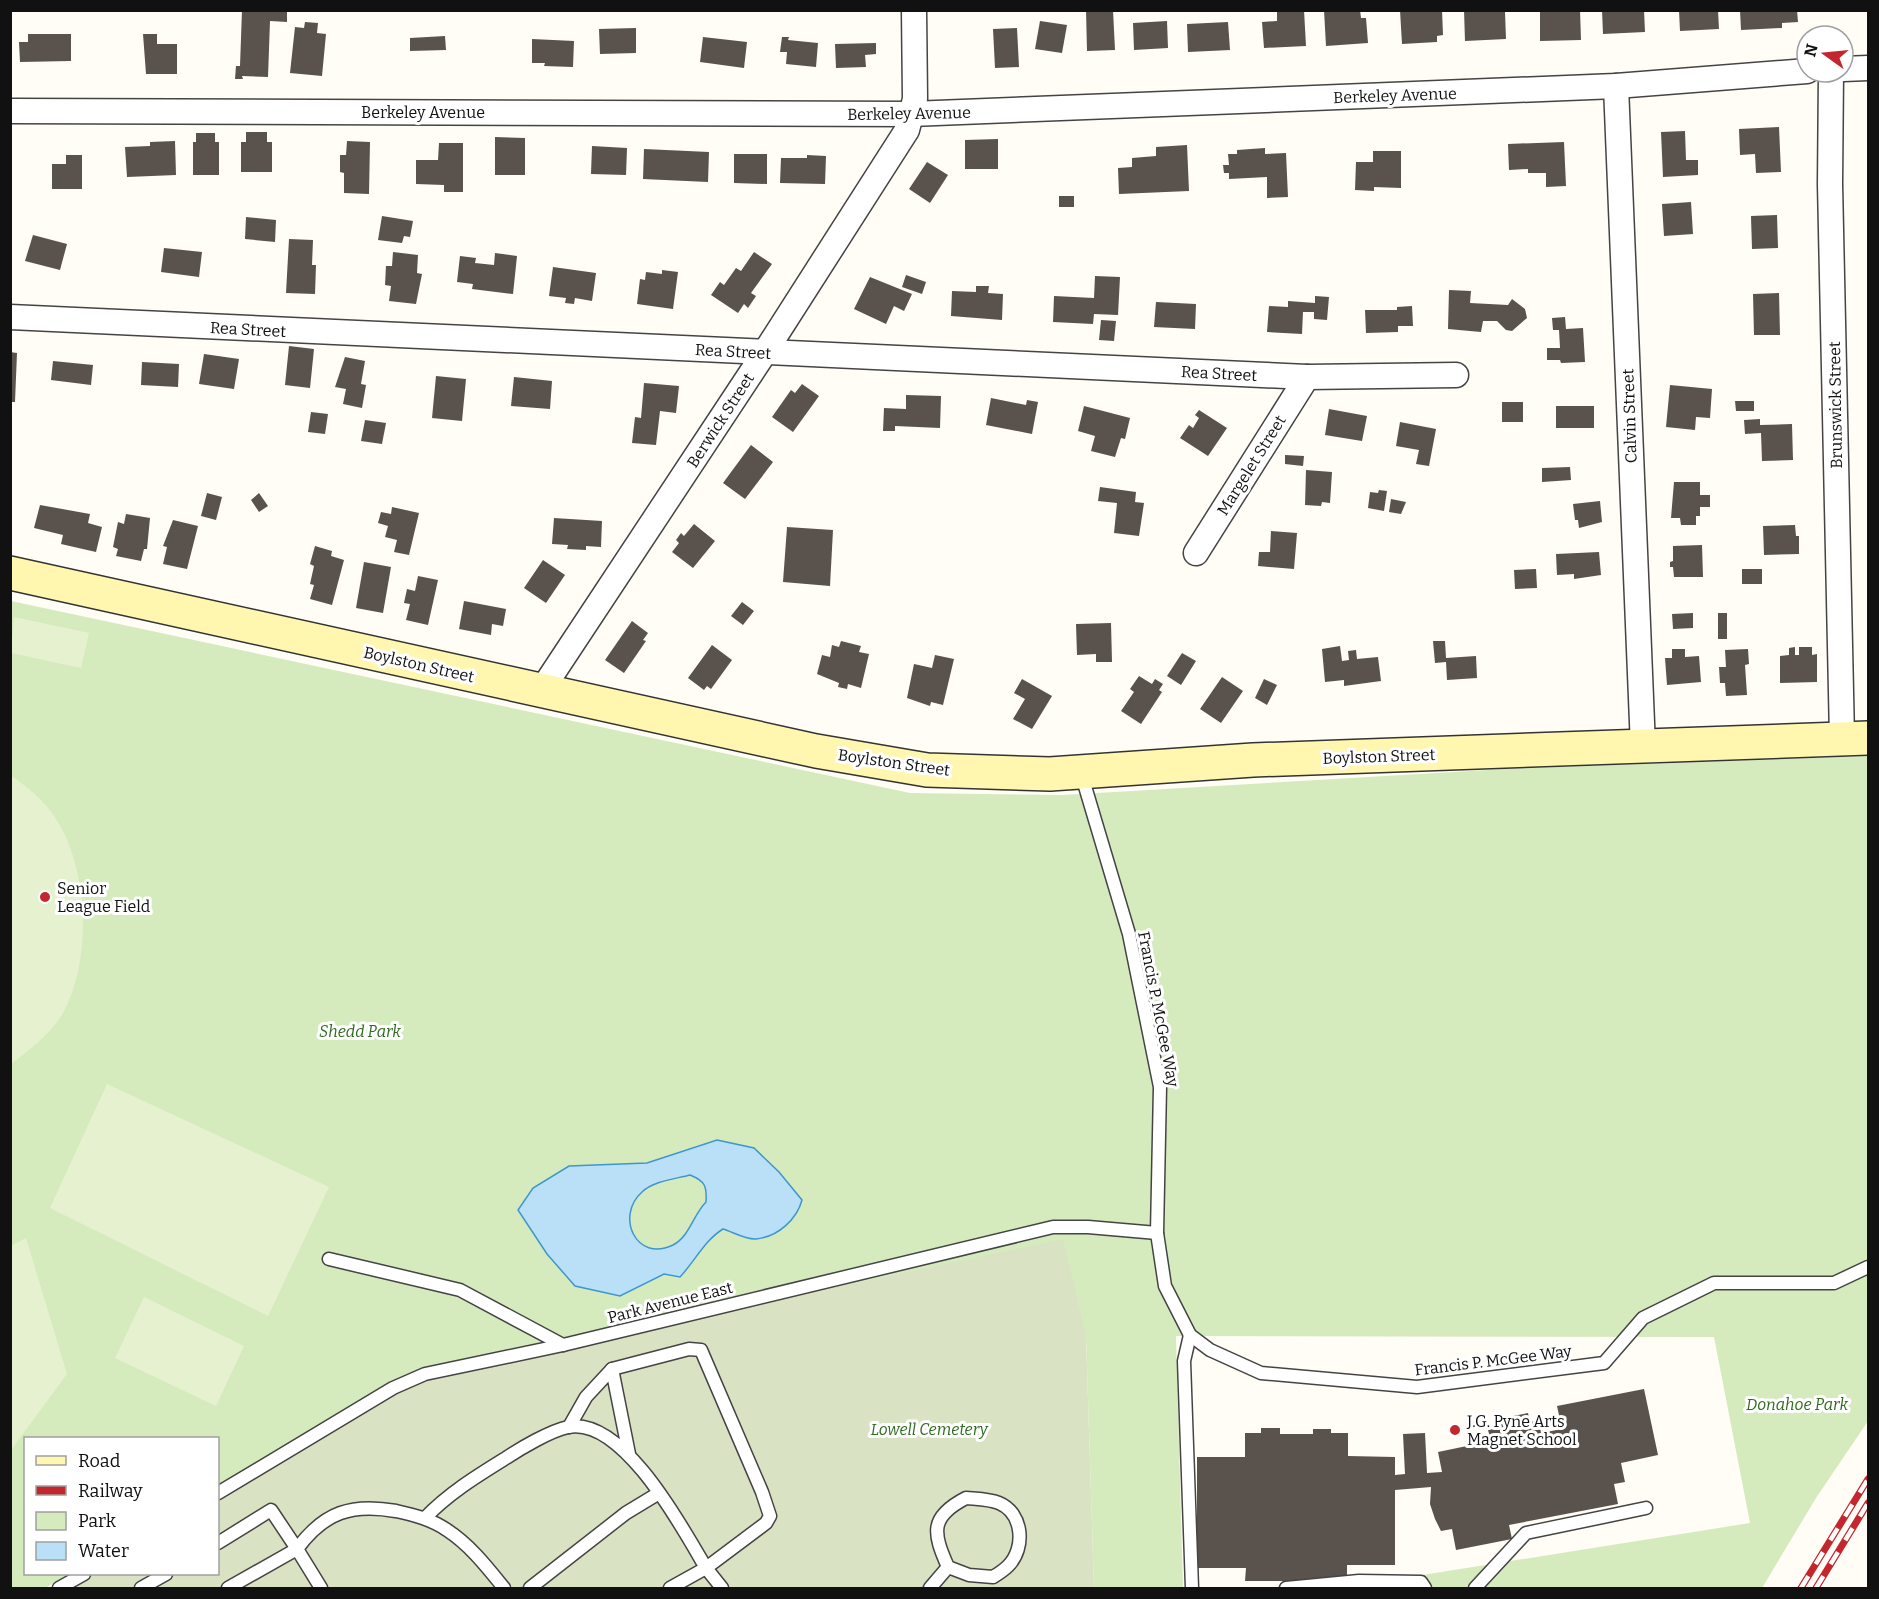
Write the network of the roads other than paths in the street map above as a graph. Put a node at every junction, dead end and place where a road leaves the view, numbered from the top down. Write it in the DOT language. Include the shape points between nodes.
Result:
graph roads {
  1 [pos="914,10"];
  2 [pos="1795,72"];
  3 [pos="1831,84"];
  4 [pos="1616,86"];
  5 [pos="10,111"];
  6 [pos="911,114"];
  7 [pos="10,317"];
  8 [pos="765,352"];
  9 [pos="1456,375"];
  10 [pos="1307,377"];
  11 [pos="1196,554"];
  12 [pos="10,573"];
  13 [pos="541,691"];
  14 [pos="1862,738"];
  15 [pos="1643,747"];
  16 [pos="1081,772"];
  17 [pos="1157,1233"];
  18 [pos="329,1259"];
  19 [pos="1869,1267"];
  20 [pos="1190,1335"];
  21 [pos="563,1345"];
  22 [pos="612,1369"];
  23 [pos="569,1427"];
  24 [pos="629,1454"];
  25 [pos="219,1492"];
  26 [pos="658,1493"];
  27 [pos="1646,1508"];
  28 [pos="424,1518"];
  29 [pos="219,1541"];
  30 [pos="297,1549"];
  31 [pos="948,1567"];
  32 [pos="706,1568"];
  33 [pos="82,1575"];
  34 [pos="164,1575"];
  35 [pos="995,1583"];
  36 [pos="59,1588"];
  37 [pos="141,1588"];
  38 [pos="228,1588"];
  39 [pos="321,1588"];
  40 [pos="504,1588"];
  41 [pos="530,1588"];
  42 [pos="670,1588"];
  43 [pos="722,1588"];
  44 [pos="930,1588"];
  45 [pos="1192,1588"];
  46 [pos="1286,1588"];
  47 [pos="1425,1588"];
  48 [pos="1475,1588"];
  1 -- 6 [label="street, Berwick Street" via="915,99"];
  2 -- 4 [label="street, Berkeley Avenue"];
  3 -- 14 [label="street, Brunswick Street" via="1830,184"];
  4 -- 6 [label="street, Berkeley Avenue"];
  4 -- 15 [label="street, Calvin Street"];
  5 -- 6 [label="street, Berkeley Avenue"];
  6 -- 8 [label="street, Berwick Street" via="906,130"];
  7 -- 8 [label="street, Rea Street"];
  8 -- 10 [label="street, Rea Street"];
  8 -- 13 [label="street, Berwick Street"];
  9 -- 10 [label="street, Rea Street"];
  10 -- 11 [label="street, Margelet Street"];
  12 -- 13 [label="main road, Boylston Street"];
  13 -- 16 [label="main road, Boylston Street" via="816,751 927,770"];
  14 -- 15 [label="main road, Boylston Street"];
  15 -- 16 [label="main road, Boylston Street" via="1253,760"];
  16 -- 17 [label="lane, Francis P. McGee Way" via="1129,934 1160,1087"];
  17 -- 20 [label="lane, Francis P. McGee Way" via="1165,1286"];
  17 -- 21 [label="lane, Park Avenue East" via="1053,1227"];
  18 -- 21 [label="lane" via="460,1290"];
  19 -- 20 [label="lane, Francis P. McGee Way" via="1834,1283 1714,1283 1643,1318 1604,1363 1417,1387 1261,1373 1210,1350"];
  20 -- 45 [label="lane" via="1184,1361"];
  21 -- 25 [label="lane, Park Avenue East" via="425,1374 393,1388"];
  22 -- 23 [label="lane" via="586,1397"];
  22 -- 24 [label="lane"];
  22 -- 32 [label="lane" via="689,1349 700,1350 770,1516"];
  23 -- 24 [label="lane" via="596,1431"];
  23 -- 28 [label="lane" via="518,1450 443,1499"];
  24 -- 26 [label="lane"];
  26 -- 32 [label="lane"];
  26 -- 41 [label="lane" via="626,1513"];
  27 -- 48 [label="lane" via="1526,1533"];
  28 -- 30 [label="lane" via="354,1507 322,1523"];
  28 -- 40 [label="lane" via="447,1530 481,1558"];
  29 -- 30 [label="lane" via="271,1510"];
  30 -- 38 [label="lane"];
  30 -- 39 [label="lane"];
  31 -- 35 [label="lane"];
  31 -- 35 [label="lane" via="937,1541 938,1521 950,1507 966,1498 997,1502 1012,1510 1020,1539 1010,1565"];
  31 -- 44 [label="lane"];
  32 -- 42 [label="lane"];
  32 -- 43 [label="lane"];
  33 -- 36 [label="lane"];
  34 -- 37 [label="lane"];
  46 -- 47 [label="lane" via="1359,1581 1421,1582"];
}
